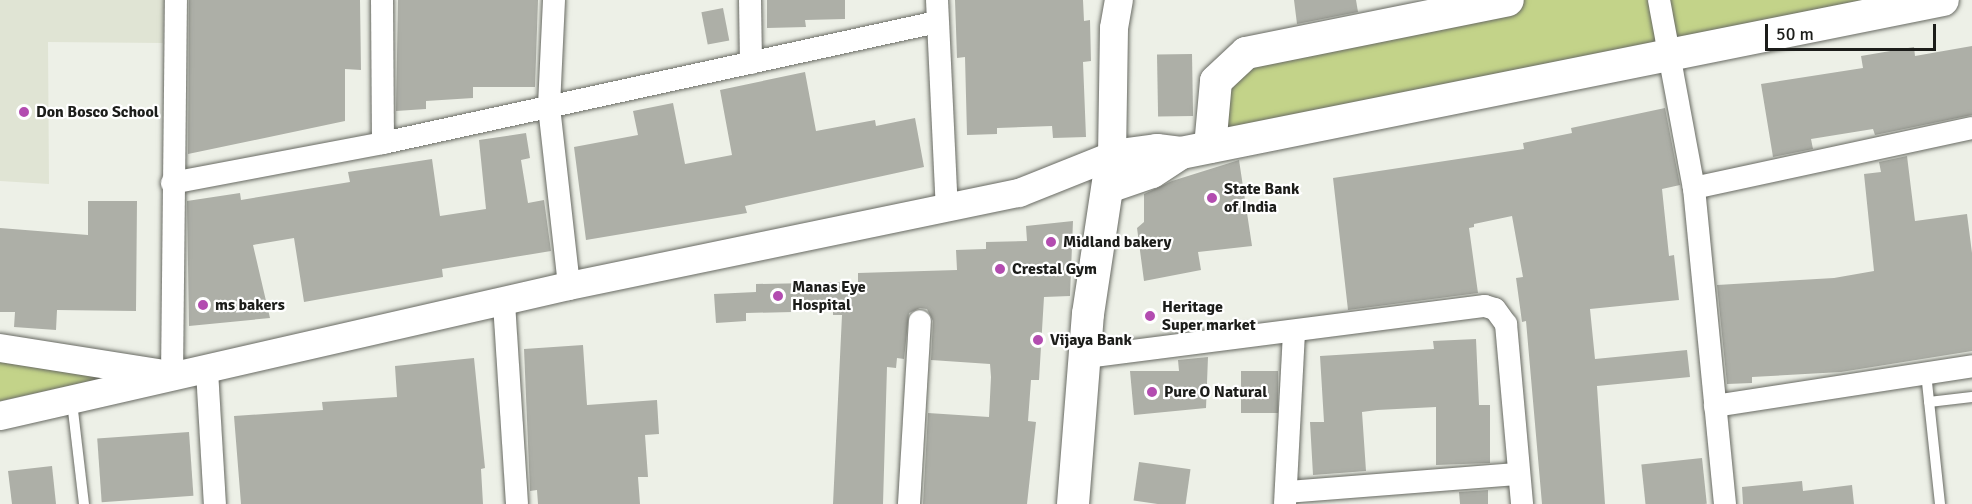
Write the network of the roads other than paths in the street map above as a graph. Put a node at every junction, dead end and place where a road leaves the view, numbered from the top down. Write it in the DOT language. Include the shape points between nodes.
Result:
graph roads {
  1 [pos="176,0"];
  2 [pos="382,0"];
  3 [pos="554,0"];
  4 [pos="750,0"];
  5 [pos="1119,0"];
  6 [pos="1127,0"];
  7 [pos="1508,0"];
  8 [pos="1659,0"];
  9 [pos="1943,0"];
  10 [pos="937,11"];
  11 [pos="1670,56"];
  12 [pos="752,63"];
  13 [pos="549,106"];
  14 [pos="1972,128"];
  15 [pos="383,143"];
  16 [pos="1196,150"];
  17 [pos="1119,169"];
  18 [pos="172,183"];
  19 [pos="1694,188"];
  20 [pos="947,209"];
  21 [pos="569,286"];
  22 [pos="504,303"];
  23 [pos="920,321"];
  24 [pos="1294,331"];
  25 [pos="0,348"];
  26 [pos="1086,357"];
  27 [pos="1972,366"];
  28 [pos="207,371"];
  29 [pos="1926,374"];
  30 [pos="172,375"];
  31 [pos="1972,397"];
  32 [pos="71,399"];
  33 [pos="1929,402"];
  34 [pos="1714,406"];
  35 [pos="0,416"];
  36 [pos="1518,474"];
  37 [pos="1286,498"];
  38 [pos="84,504"];
  39 [pos="215,504"];
  40 [pos="517,504"];
  41 [pos="909,504"];
  42 [pos="1072,504"];
  43 [pos="1522,504"];
  44 [pos="1725,504"];
  45 [pos="1940,504"];
  1 -- 18 [label="street"];
  2 -- 15 [label="street"];
  3 -- 13 [label="street"];
  4 -- 12 [label="street"];
  5 -- 17 [label="street" via="1114,28"];
  6 -- 17 [label="street" via="1133,28"];
  7 -- 16 [label="main road" via="1246,53 1216,81"];
  8 -- 11 [label="street"];
  9 -- 11 [label="main road"];
  10 -- 12 [label="street"];
  10 -- 20 [label="street"];
  11 -- 16 [label="main road"];
  11 -- 19 [label="street"];
  12 -- 13 [label="street"];
  13 -- 15 [label="street"];
  13 -- 21 [label="street"];
  14 -- 19 [label="street"];
  15 -- 18 [label="street"];
  16 -- 17 [label="main road"];
  17 -- 20 [label="street"];
  17 -- 26 [label="main road" via="1118,268 1105,314"];
  18 -- 30 [label="street"];
  19 -- 34 [label="street"];
  20 -- 21 [label="street"];
  21 -- 22 [label="street"];
  22 -- 28 [label="street"];
  22 -- 40 [label="street"];
  23 -- 41 [label="street"];
  24 -- 26 [label="street"];
  24 -- 36 [label="street" via="1485,306 1502,313"];
  24 -- 37 [label="street"];
  25 -- 30 [label="street"];
  26 -- 42 [label="main road"];
  27 -- 29 [label="street"];
  28 -- 30 [label="street"];
  28 -- 39 [label="street"];
  29 -- 33 [label="lane"];
  29 -- 34 [label="street"];
  30 -- 32 [label="street"];
  31 -- 33 [label="lane"];
  32 -- 35 [label="street"];
  32 -- 38 [label="lane"];
  33 -- 45 [label="lane"];
  34 -- 44 [label="street"];
  36 -- 37 [label="street"];
  36 -- 43 [label="street"];
}
